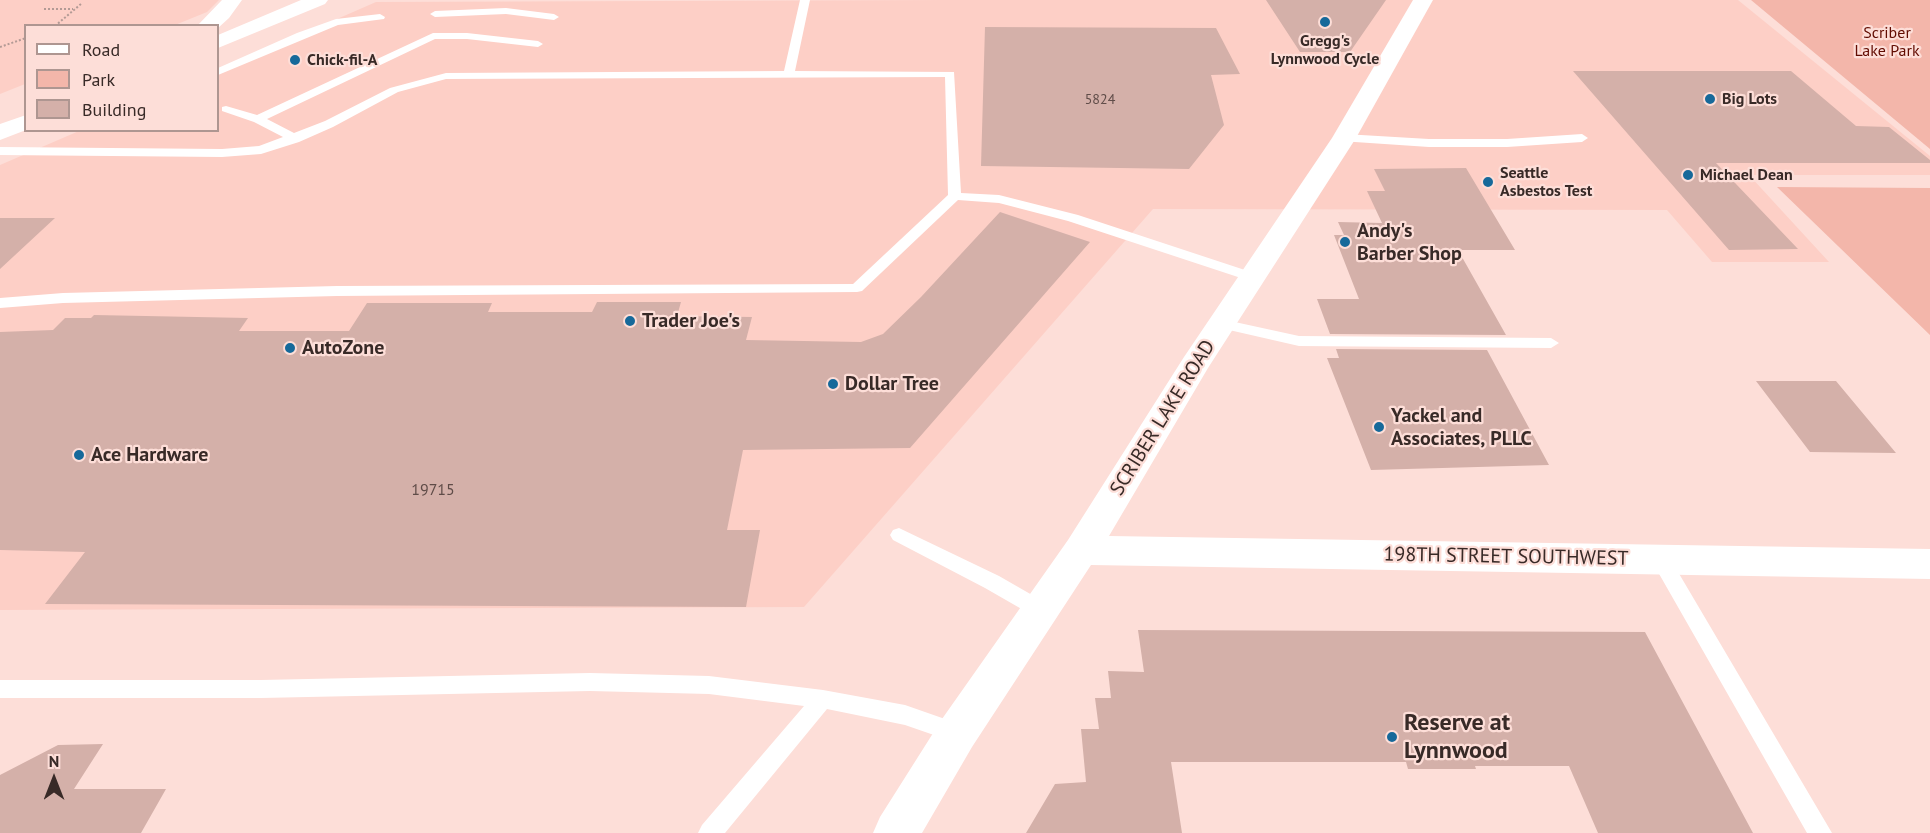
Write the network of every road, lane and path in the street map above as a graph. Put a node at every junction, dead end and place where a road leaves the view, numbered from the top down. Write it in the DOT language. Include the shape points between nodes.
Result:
graph roads {
  1 [pos="232,0"];
  2 [pos="271,0"];
  3 [pos="318,0"];
  4 [pos="805,0"];
  5 [pos="1423,0"];
  6 [pos="81,4"];
  7 [pos="44,9"];
  8 [pos="74,9"];
  9 [pos="435,14"];
  10 [pos="380,17"];
  11 [pos="555,17"];
  12 [pos="57,24"];
  13 [pos="211,24"];
  14 [pos="213,24"];
  15 [pos="24,39"];
  16 [pos="219,42"];
  17 [pos="538,44"];
  18 [pos="0,47"];
  19 [pos="219,72"];
  20 [pos="789,74"];
  21 [pos="24,101"];
  22 [pos="226,109"];
  23 [pos="0,110"];
  24 [pos="258,119"];
  25 [pos="24,123"];
  26 [pos="0,133"];
  27 [pos="1344,138"];
  28 [pos="1582,138"];
  29 [pos="295,139"];
  30 [pos="0,151"];
  31 [pos="955,196"];
  32 [pos="1252,277"];
  33 [pos="0,303"];
  34 [pos="1221,324"];
  35 [pos="1551,344"];
  36 [pos="900,535"];
  37 [pos="1082,550"];
  38 [pos="1661,560"];
  39 [pos="1930,564"];
  40 [pos="1039,609"];
  41 [pos="0,689"];
  42 [pos="823,699"];
  43 [pos="957,733"];
  44 [pos="710,833"];
  45 [pos="896,833"];
  46 [pos="1820,833"];
  1 -- 13 [label="main road"];
  2 -- 14 [label="main road"];
  3 -- 16 [label="main road"];
  4 -- 20 [label="lane"];
  5 -- 27 [label="main road, SCRIBER LAKE ROAD"];
  6 -- 8 [label="path"];
  7 -- 8 [label="path"];
  8 -- 12 [label="path"];
  9 -- 11 [label="lane" via="506,11"];
  10 -- 19 [label="lane" via="336,22"];
  15 -- 18 [label="path"];
  17 -- 24 [label="lane" via="433,36"];
  20 -- 29 [label="lane" via="446,76 394,90"];
  20 -- 31 [label="lane" via="950,74"];
  21 -- 23 [label="main road"];
  22 -- 24 [label="lane"];
  24 -- 29 [label="lane"];
  25 -- 26 [label="main road"];
  27 -- 28 [label="lane" via="1429,144"];
  27 -- 32 [label="main road, SCRIBER LAKE ROAD"];
  29 -- 30 [label="lane" via="261,150 222,153"];
  31 -- 32 [label="lane" via="999,200 1073,218"];
  31 -- 33 [label="lane" via="857,288 337,291"];
  32 -- 34 [label="main road, SCRIBER LAKE ROAD"];
  34 -- 35 [label="lane" via="1299,341"];
  34 -- 37 [label="main road, SCRIBER LAKE ROAD"];
  36 -- 40 [label="lane"];
  37 -- 38 [label="main road, 198TH STREET SOUTHWEST"];
  37 -- 40 [label="main road, SCRIBER LAKE ROAD"];
  38 -- 39 [label="main road, 198TH STREET SOUTHWEST"];
  38 -- 46 [label="lane"];
  40 -- 43 [label="main road, SCRIBER LAKE ROAD"];
  41 -- 42 [label="lane" via="261,689 590,682 709,685"];
  42 -- 43 [label="lane" via="905,715"];
  42 -- 44 [label="lane"];
  43 -- 45 [label="main road, SCRIBER LAKE ROAD"];
}
